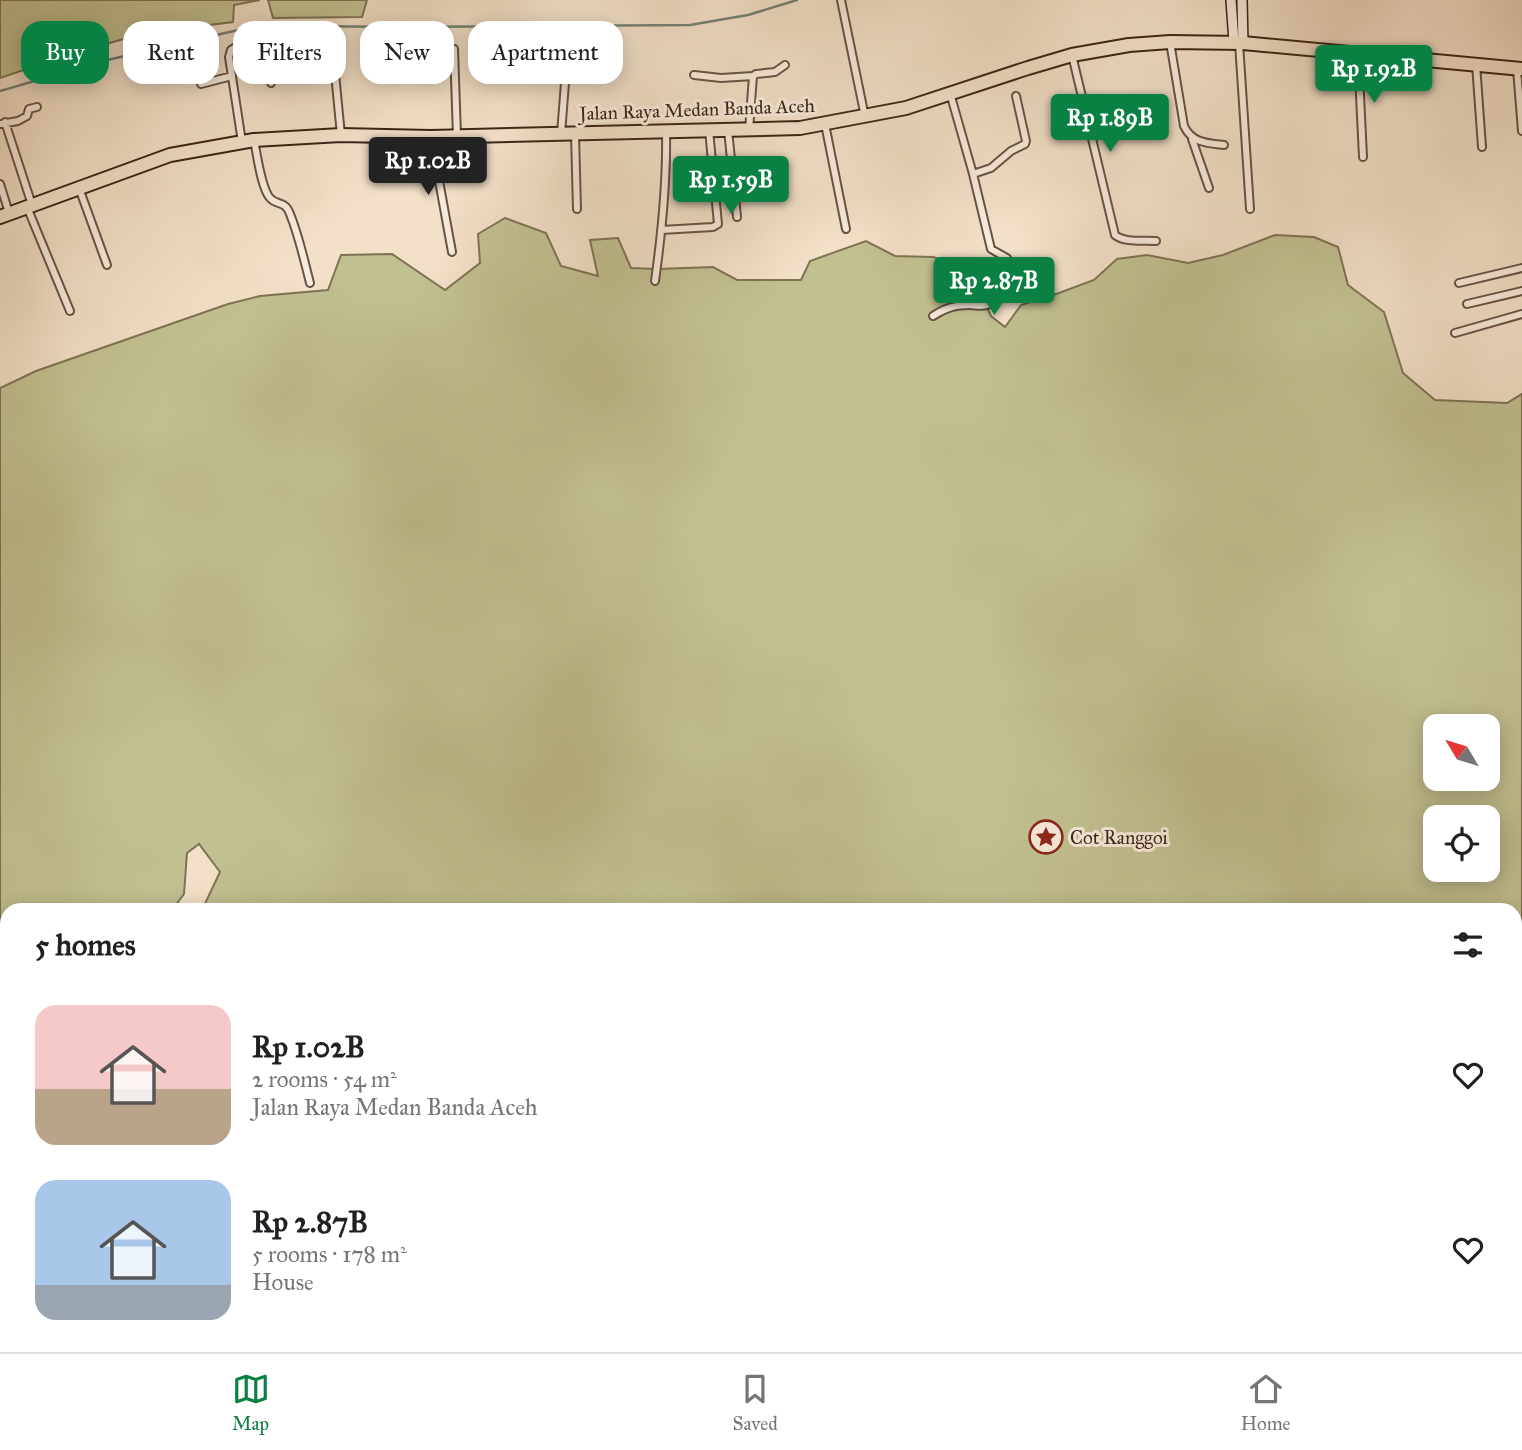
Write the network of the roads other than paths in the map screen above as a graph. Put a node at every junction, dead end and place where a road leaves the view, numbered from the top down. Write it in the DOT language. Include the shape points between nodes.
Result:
graph roads {
  1 [pos="1231,0"];
  2 [pos="1242,0"];
  3 [pos="841,3"];
  4 [pos="1170,42"];
  5 [pos="1239,43"];
  6 [pos="233,49"];
  7 [pos="454,49"];
  8 [pos="1358,54"];
  9 [pos="1072,55"];
  10 [pos="1476,64"];
  11 [pos="785,65"];
  12 [pos="1520,69"];
  13 [pos="232,75"];
  14 [pos="694,75"];
  15 [pos="753,76"];
  16 [pos="219,79"];
  17 [pos="336,84"];
  18 [pos="565,84"];
  19 [pos="950,93"];
  20 [pos="1016,96"];
  21 [pos="37,107"];
  22 [pos="865,117"];
  23 [pos="2,123"];
  24 [pos="825,124"];
  25 [pos="666,130"];
  26 [pos="709,130"];
  27 [pos="727,130"];
  28 [pos="749,130"];
  29 [pos="1522,131"];
  30 [pos="575,133"];
  31 [pos="561,134"];
  32 [pos="341,135"];
  33 [pos="457,136"];
  34 [pos="431,137"];
  35 [pos="1192,139"];
  36 [pos="248,141"];
  37 [pos="1224,145"];
  38 [pos="1482,147"];
  39 [pos="1363,157"];
  40 [pos="973,174"];
  41 [pos="0,184"];
  42 [pos="79,188"];
  43 [pos="1209,188"];
  44 [pos="30,206"];
  45 [pos="577,209"];
  46 [pos="1250,209"];
  47 [pos="4,215"];
  48 [pos="737,217"];
  49 [pos="846,229"];
  50 [pos="661,230"];
  51 [pos="1156,241"];
  52 [pos="452,253"];
  53 [pos="107,265"];
  54 [pos="1522,268"];
  55 [pos="655,281"];
  56 [pos="310,283"];
  57 [pos="1459,283"];
  58 [pos="1522,290"];
  59 [pos="1467,304"];
  60 [pos="70,311"];
  61 [pos="1522,314"];
  62 [pos="933,316"];
  63 [pos="1455,333"];
  1 -- 5 [label="street"];
  2 -- 5 [label="street"];
  3 -- 22 [label="street"];
  4 -- 5 [label="highway, Jalan Raya Medan Banda Aceh"];
  4 -- 9 [label="highway, Jalan Raya Medan Banda Aceh"];
  4 -- 35 [label="street" via="1184,126"];
  5 -- 8 [label="highway, Jalan Raya Medan Banda Aceh"];
  5 -- 46 [label="street"];
  6 -- 13 [label="street" via="229,57"];
  7 -- 33 [label="street"];
  8 -- 10 [label="highway, Jalan Raya Medan Banda Aceh"];
  8 -- 39 [label="street"];
  9 -- 19 [label="highway, Jalan Raya Medan Banda Aceh"];
  9 -- 51 [label="street" via="1115,235"];
  10 -- 12 [label="highway, Jalan Raya Medan Banda Aceh"];
  10 -- 38 [label="street"];
  11 -- 15 [label="street"];
  12 -- 29 [label="street"];
  13 -- 16 [label="street"];
  13 -- 36 [label="street"];
  14 -- 15 [label="street"];
  15 -- 28 [label="street"];
  17 -- 32 [label="street"];
  18 -- 31 [label="street"];
  19 -- 22 [label="highway, Jalan Raya Medan Banda Aceh"];
  19 -- 40 [label="street"];
  20 -- 40 [label="street" via="1026,144 991,168"];
  21 -- 23 [label="street" via="23,118"];
  22 -- 24 [label="highway, Jalan Raya Medan Banda Aceh"];
  23 -- 44 [label="street"];
  24 -- 28 [label="highway, Jalan Raya Medan Banda Aceh"];
  24 -- 49 [label="street"];
  25 -- 26 [label="highway, Jalan Raya Medan Banda Aceh"];
  25 -- 30 [label="highway, Jalan Raya Medan Banda Aceh"];
  25 -- 50 [label="street"];
  26 -- 27 [label="highway, Jalan Raya Medan Banda Aceh"];
  26 -- 50 [label="street" via="718,224"];
  27 -- 28 [label="highway, Jalan Raya Medan Banda Aceh"];
  27 -- 48 [label="street"];
  30 -- 31 [label="highway, Jalan Raya Medan Banda Aceh"];
  30 -- 45 [label="street"];
  31 -- 33 [label="highway, Jalan Raya Medan Banda Aceh"];
  32 -- 34 [label="highway, Jalan Raya Medan Banda Aceh"];
  32 -- 36 [label="highway, Jalan Raya Medan Banda Aceh"];
  33 -- 34 [label="highway, Jalan Raya Medan Banda Aceh"];
  34 -- 52 [label="street"];
  35 -- 37 [label="street"];
  35 -- 43 [label="street"];
  36 -- 42 [label="highway, Jalan Raya Medan Banda Aceh" via="170,155"];
  36 -- 56 [label="street" via="267,194 290,214"];
  40 -- 62 [label="street" via="991,249 1007,258 1008,278 988,305 953,306"];
  41 -- 47 [label="street"];
  42 -- 44 [label="highway, Jalan Raya Medan Banda Aceh"];
  42 -- 53 [label="street"];
  44 -- 47 [label="highway, Jalan Raya Medan Banda Aceh"];
  44 -- 60 [label="street"];
  50 -- 55 [label="street"];
  54 -- 57 [label="street"];
  58 -- 59 [label="street"];
  61 -- 63 [label="street"];
}
